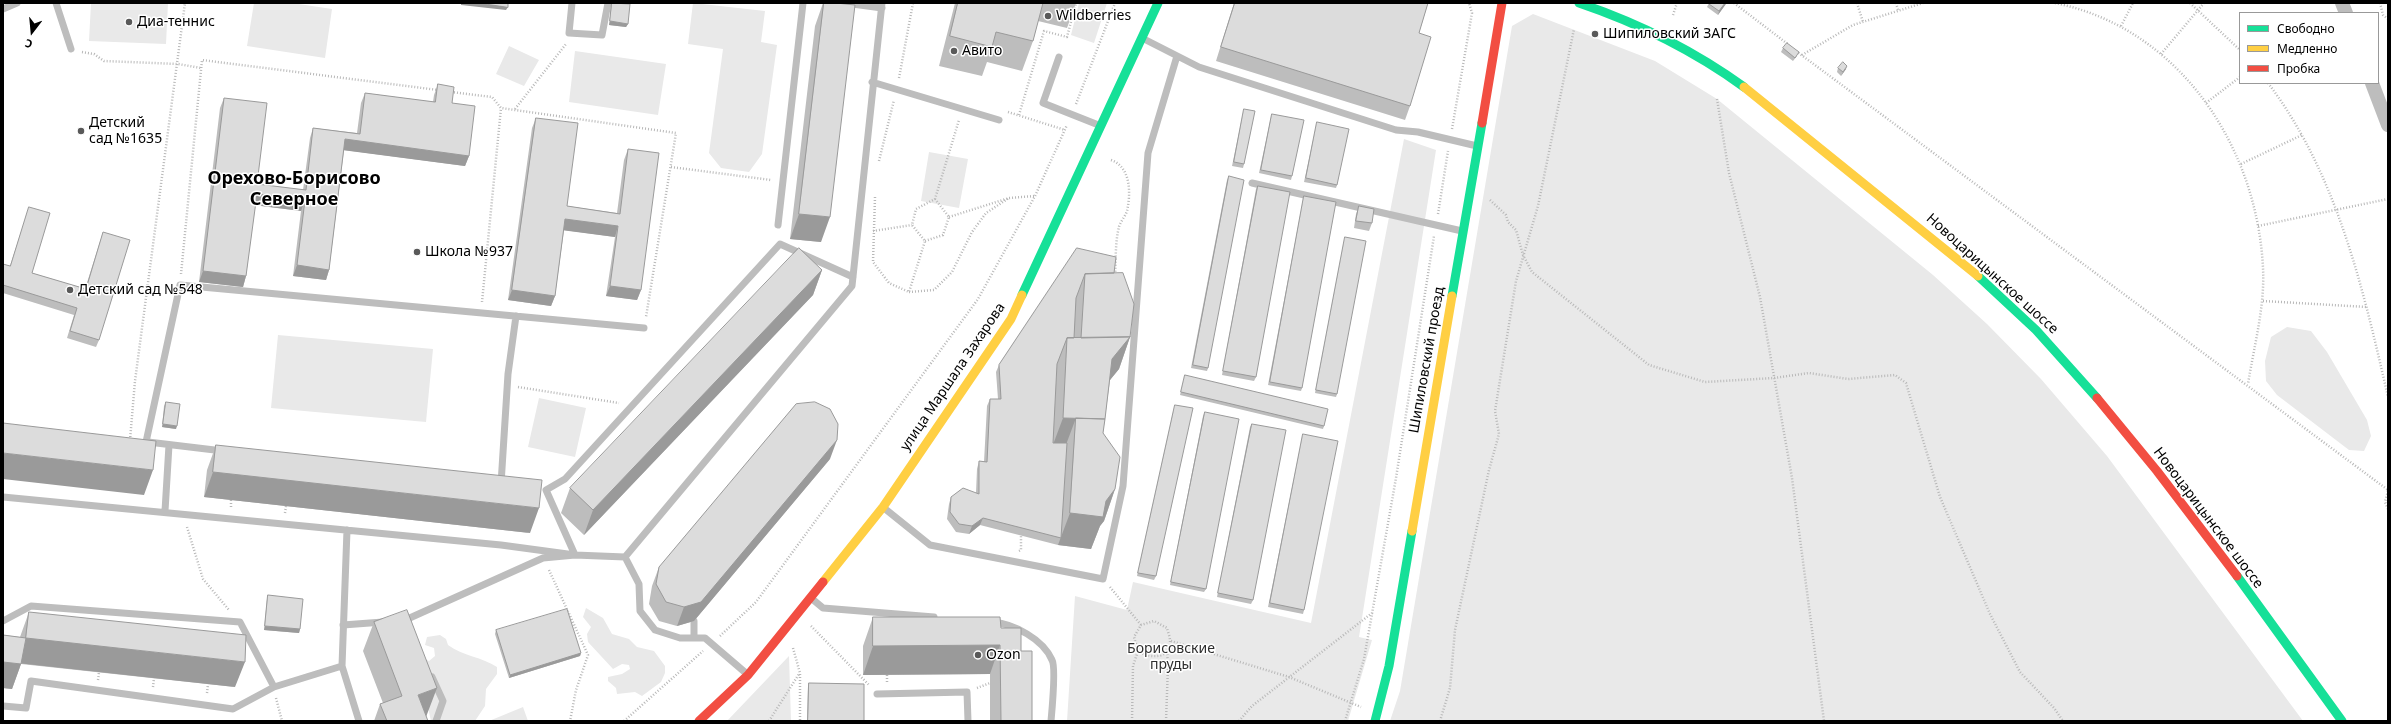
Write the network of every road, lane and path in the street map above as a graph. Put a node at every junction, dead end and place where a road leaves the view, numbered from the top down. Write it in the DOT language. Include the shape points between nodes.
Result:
graph roads {
  1 [pos="17,3"];
  2 [pos="56,3"];
  3 [pos="185,3"];
  4 [pos="572,3"];
  5 [pos="608,3"];
  6 [pos="803,3"];
  7 [pos="845,3"];
  8 [pos="913,3"];
  9 [pos="1076,3"];
  10 [pos="1115,3"];
  11 [pos="1158,3"];
  12 [pos="1469,3"];
  13 [pos="1502,3"];
  14 [pos="1579,3"];
  15 [pos="1677,3"];
  16 [pos="1734,3"];
  17 [pos="1857,3"];
  18 [pos="1896,3"];
  19 [pos="1923,3"];
  20 [pos="2055,3"];
  21 [pos="2134,3"];
  22 [pos="2190,3"];
  23 [pos="2204,3"];
  24 [pos="2380,3"];
  25 [pos="882,5"];
  26 [pos="2071,5"];
  27 [pos="3,9"];
  28 [pos="1898,10"];
  29 [pos="2198,10"];
  30 [pos="1673,15"];
  31 [pos="2388,19"];
  32 [pos="1863,22"];
  33 [pos="2121,26"];
  34 [pos="1574,29"];
  35 [pos="575,33"];
  36 [pos="1142,38"];
  37 [pos="70,49"];
  38 [pos="2239,49"];
  39 [pos="2161,54"];
  40 [pos="1802,55"];
  41 [pos="1178,56"];
  42 [pos="1059,57"];
  43 [pos="178,64"];
  44 [pos="201,68"];
  45 [pos="2239,78"];
  46 [pos="872,82"];
  47 [pos="2269,84"];
  48 [pos="2372,84"];
  49 [pos="897,90"];
  50 [pos="1717,99"];
  51 [pos="2206,103"];
  52 [pos="501,108"];
  53 [pos="962,109"];
  54 [pos="514,110"];
  55 [pos="1004,110"];
  56 [pos="1072,114"];
  57 [pos="1019,115"];
  58 [pos="999,120"];
  59 [pos="2388,125"];
  60 [pos="1101,126"];
  61 [pos="1065,130"];
  62 [pos="2302,135"];
  63 [pos="1450,139"];
  64 [pos="1478,146"];
  65 [pos="1111,160"];
  66 [pos="878,163"];
  67 [pos="2241,164"];
  68 [pos="670,167"];
  69 [pos="782,181"];
  70 [pos="1252,183"];
  71 [pos="875,193"];
  72 [pos="1035,196"];
  73 [pos="1009,198"];
  74 [pos="935,199"];
  75 [pos="2388,199"];
  76 [pos="1490,200"];
  77 [pos="2336,210"];
  78 [pos="949,218"];
  79 [pos="778,225"];
  80 [pos="912,225"];
  81 [pos="1436,226"];
  82 [pos="2258,226"];
  83 [pos="874,231"];
  84 [pos="1463,231"];
  85 [pos="857,237"];
  86 [pos="925,241"];
  87 [pos="1523,255"];
  88 [pos="853,277"];
  89 [pos="1115,282"];
  90 [pos="180,284"];
  91 [pos="909,292"];
  92 [pos="2263,301"];
  93 [pos="2367,307"];
  94 [pos="481,313"];
  95 [pos="516,316"];
  96 [pos="644,328"];
  97 [pos="1774,378"];
  98 [pos="2248,384"];
  99 [pos="507,385"];
  100 [pos="2388,397"];
  101 [pos="633,405"];
  102 [pos="130,440"];
  103 [pos="146,442"];
  104 [pos="168,445"];
  105 [pos="232,452"];
  106 [pos="493,483"];
  107 [pos="2388,490"];
  108 [pos="3,497"];
  109 [pos="883,507"];
  110 [pos="2388,509"];
  111 [pos="165,511"];
  112 [pos="183,514"];
  113 [pos="1022,527"];
  114 [pos="347,530"];
  115 [pos="1021,550"];
  116 [pos="575,555"];
  117 [pos="625,557"];
  118 [pos="543,558"];
  119 [pos="1120,596"];
  120 [pos="811,598"];
  121 [pos="1372,613"];
  122 [pos="942,618"];
  123 [pos="3,621"];
  124 [pos="398,621"];
  125 [pos="694,621"];
  126 [pos="981,621"];
  127 [pos="240,622"];
  128 [pos="390,622"];
  129 [pos="343,625"];
  130 [pos="811,625"];
  131 [pos="1141,625"];
  132 [pos="694,638"];
  133 [pos="1171,641"];
  134 [pos="712,644"];
  135 [pos="792,645"];
  136 [pos="1138,651"];
  137 [pos="1167,651"];
  138 [pos="342,666"];
  139 [pos="429,671"];
  140 [pos="800,673"];
  141 [pos="748,674"];
  142 [pos="1289,677"];
  143 [pos="274,687"];
  144 [pos="877,694"];
  145 [pos="1350,703"];
  146 [pos="3,706"];
  147 [pos="1365,709"];
  148 [pos="282,721"];
  149 [pos="359,721"];
  150 [pos="436,721"];
  151 [pos="570,721"];
  152 [pos="624,721"];
  153 [pos="699,721"];
  154 [pos="769,721"];
  155 [pos="800,721"];
  156 [pos="968,721"];
  157 [pos="1051,721"];
  158 [pos="1132,721"];
  159 [pos="1166,721"];
  160 [pos="1239,721"];
  161 [pos="1345,721"];
  162 [pos="1375,721"];
  163 [pos="1440,721"];
  164 [pos="1824,721"];
  165 [pos="2063,721"];
  166 [pos="2342,721"];
  1 -- 27 [label="lane"];
  2 -- 37 [label="lane"];
  3 -- 43 [label="path"];
  4 -- 35 [label="lane" via="569,33"];
  5 -- 35 [label="lane" via="602,35"];
  6 -- 69 [label="lane"];
  7 -- 25 [label="lane"];
  8 -- 49 [label="path"];
  9 -- 57 [label="path" via="1067,37 1044,31"];
  10 -- 56 [label="path"];
  11 -- 36 [label="main road, улица Маршала Захарова"];
  12 -- 63 [label="path" via="1472,13"];
  13 -- 64 [label="main road, Шипиловский проезд"];
  14 -- 166 [label="main road, Новоцарицынское шоссе" via="1644,28 1695,54 1735,80 1907,216 2024,319 2076,374 2164,480"];
  15 -- 30 [label="path"];
  16 -- 40 [label="path"];
  17 -- 32 [label="path"];
  18 -- 28 [label="path"];
  19 -- 28 [label="path"];
  20 -- 26 [label="path"];
  21 -- 33 [label="path"];
  22 -- 29 [label="path"];
  23 -- 29 [label="path"];
  24 -- 31 [label="path" via="2383,15"];
  25 -- 46 [label="lane"];
  26 -- 33 [label="path"];
  28 -- 32 [label="path"];
  29 -- 38 [label="path"];
  29 -- 39 [label="path"];
  32 -- 40 [label="path" via="1853,25"];
  33 -- 39 [label="path"];
  34 -- 87 [label="path" via="1538,206"];
  35 -- 54 [label="path"];
  36 -- 41 [label="lane"];
  36 -- 60 [label="main road, улица Маршала Захарова"];
  37 -- 43 [label="path" via="94,54 104,61"];
  39 -- 51 [label="path"];
  40 -- 98 [label="path"];
  41 -- 63 [label="lane" via="1199,67 1396,130"];
  41 -- 109 [label="lane" via="1148,153 1123,486 1103,579 930,545"];
  42 -- 56 [label="lane" via="1042,103"];
  43 -- 44 [label="path"];
  43 -- 102 [label="path" via="135,381"];
  44 -- 52 [label="path" via="202,60 492,97"];
  44 -- 90 [label="path"];
  45 -- 51 [label="path"];
  46 -- 49 [label="lane"];
  46 -- 85 [label="lane"];
  47 -- 62 [label="path"];
  48 -- 59 [label="street"];
  49 -- 53 [label="lane"];
  49 -- 66 [label="path"];
  50 -- 97 [label="path" via="1729,173 1760,296"];
  51 -- 67 [label="path" via="2227,133"];
  52 -- 54 [label="path"];
  52 -- 94 [label="path"];
  53 -- 58 [label="lane"];
  53 -- 74 [label="path"];
  54 -- 68 [label="path" via="676,133"];
  55 -- 57 [label="path"];
  56 -- 60 [label="lane"];
  56 -- 61 [label="path"];
  57 -- 61 [label="path"];
  60 -- 109 [label="main road, улица Маршала Захарова" via="1011,319"];
  61 -- 72 [label="path"];
  62 -- 67 [label="path"];
  62 -- 77 [label="path"];
  63 -- 64 [label="lane"];
  63 -- 81 [label="path"];
  64 -- 84 [label="main road, Шипиловский проезд"];
  65 -- 89 [label="path" via="1124,168 1128,184 1127,212 1119,227"];
  67 -- 82 [label="path"];
  68 -- 69 [label="path"];
  68 -- 96 [label="path"];
  69 -- 79 [label="lane"];
  70 -- 81 [label="lane"];
  71 -- 83 [label="path"];
  72 -- 73 [label="path"];
  72 -- 134 [label="path" via="978,299 756,602"];
  73 -- 78 [label="path"];
  73 -- 91 [label="path" via="986,213 972,232 952,272 934,290"];
  74 -- 78 [label="path"];
  74 -- 80 [label="path" via="916,208"];
  75 -- 77 [label="path"];
  76 -- 87 [label="path" via="1506,215 1508,222 1516,230"];
  77 -- 82 [label="path"];
  77 -- 93 [label="path" via="2349,243"];
  78 -- 86 [label="path" via="943,235"];
  80 -- 83 [label="path"];
  80 -- 86 [label="path"];
  81 -- 84 [label="lane"];
  81 -- 121 [label="path"];
  82 -- 92 [label="path" via="2263,267"];
  83 -- 85 [label="path"];
  83 -- 91 [label="path" via="872,262 890,283"];
  84 -- 162 [label="main road, Шипиловский проезд" via="1389,666"];
  85 -- 88 [label="lane"];
  86 -- 91 [label="path"];
  87 -- 97 [label="path" via="1532,272 1649,365 1706,382"];
  87 -- 163 [label="path" via="1516,280 1495,411 1499,434 1455,630 1450,688"];
  88 -- 101 [label="lane" via="780,244"];
  88 -- 117 [label="lane" via="852,286"];
  90 -- 94 [label="lane"];
  90 -- 103 [label="lane"];
  92 -- 93 [label="path"];
  92 -- 98 [label="path"];
  93 -- 100 [label="path"];
  94 -- 95 [label="lane"];
  95 -- 96 [label="lane"];
  95 -- 99 [label="lane"];
  97 -- 164 [label="path" via="1792,478"];
  97 -- 165 [label="path" via="1809,373 1848,379 1895,375 1906,383 1940,496 1990,614 2020,672"];
  98 -- 107 [label="path"];
  99 -- 101 [label="path"];
  99 -- 106 [label="lane" via="505,485"];
  101 -- 116 [label="lane" via="565,479 542,489"];
  102 -- 103 [label="lane"];
  103 -- 104 [label="lane"];
  104 -- 105 [label="lane"];
  104 -- 111 [label="lane"];
  107 -- 110 [label="path"];
  108 -- 111 [label="lane"];
  109 -- 120 [label="main road, улица Маршала Захарова"];
  111 -- 112 [label="lane"];
  112 -- 114 [label="lane"];
  112 -- 127 [label="path" via="203,579"];
  113 -- 115 [label="path"];
  114 -- 116 [label="lane"];
  114 -- 129 [label="lane"];
  116 -- 117 [label="lane"];
  116 -- 118 [label="lane"];
  117 -- 132 [label="lane" via="639,584 640,611 655,630 680,638"];
  118 -- 124 [label="lane" via="407,624"];
  118 -- 151 [label="path" via="588,655 576,690"];
  119 -- 131 [label="path"];
  120 -- 122 [label="lane" via="823,608"];
  120 -- 141 [label="main road, улица Маршала Захарова"];
  121 -- 142 [label="path"];
  121 -- 145 [label="path" via="1364,660"];
  123 -- 127 [label="lane" via="31,606"];
  125 -- 132 [label="lane"];
  126 -- 157 [label="lane" via="1005,623 1038,641 1053,661"];
  127 -- 143 [label="lane"];
  128 -- 129 [label="lane"];
  129 -- 138 [label="lane"];
  130 -- 144 [label="path"];
  131 -- 133 [label="path" via="1154,621 1167,628"];
  131 -- 136 [label="path" via="1134,638"];
  132 -- 134 [label="lane" via="705,638"];
  133 -- 137 [label="path"];
  133 -- 142 [label="path"];
  134 -- 141 [label="lane"];
  134 -- 152 [label="path"];
  135 -- 140 [label="path"];
  136 -- 137 [label="path" via="1147,657 1158,657"];
  136 -- 158 [label="path" via="1133,666"];
  137 -- 159 [label="path"];
  138 -- 143 [label="lane"];
  138 -- 149 [label="lane"];
  139 -- 150 [label="lane" via="443,701"];
  140 -- 154 [label="path"];
  140 -- 155 [label="path"];
  141 -- 153 [label="main road, улица Маршала Захарова"];
  142 -- 145 [label="path"];
  142 -- 160 [label="path" via="1252,706"];
  143 -- 146 [label="lane" via="233,709 30,681 26,708"];
  143 -- 148 [label="path"];
  144 -- 156 [label="lane" via="968,692"];
  145 -- 147 [label="path"];
  145 -- 161 [label="path"];
}
